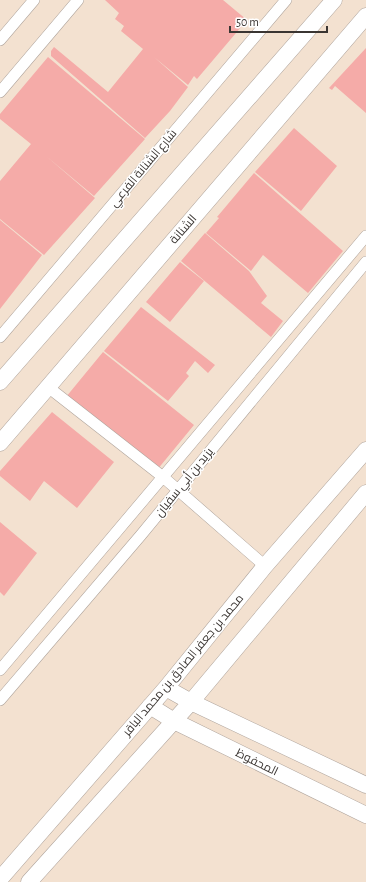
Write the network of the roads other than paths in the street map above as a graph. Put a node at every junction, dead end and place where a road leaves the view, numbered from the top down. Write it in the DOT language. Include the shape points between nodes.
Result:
graph roads {
  1 [pos="34,0"];
  2 [pos="78,0"];
  3 [pos="286,0"];
  4 [pos="334,0"];
  5 [pos="366,16"];
  6 [pos="0,40"];
  7 [pos="0,92"];
  8 [pos="366,236"];
  9 [pos="366,262"];
  10 [pos="0,337"];
  11 [pos="0,382"];
  12 [pos="48,387"];
  13 [pos="0,443"];
  14 [pos="366,450"];
  15 [pos="163,477"];
  16 [pos="178,490"];
  17 [pos="366,494"];
  18 [pos="265,566"];
  19 [pos="0,670"];
  20 [pos="166,688"];
  21 [pos="0,700"];
  22 [pos="191,702"];
  23 [pos="150,706"];
  24 [pos="174,721"];
  25 [pos="366,786"];
  26 [pos="366,815"];
  27 [pos="0,879"];
  28 [pos="29,882"];
  1 -- 6 [label="street"];
  2 -- 7 [label="street"];
  3 -- 10 [label="street, شارع الشنانة الفرعي"];
  4 -- 11 [label="street"];
  5 -- 12 [label="street, الشنانة"];
  8 -- 15 [label="street, يزيد بن أبي سفيان"];
  9 -- 16 [label="street, يزيد بن أبي سفيان"];
  12 -- 13 [label="street, الشنانة"];
  12 -- 15 [label="street"];
  14 -- 18 [label="street, محمد بن جعفر الصادق بن محمد الباقر"];
  15 -- 16 [label="street"];
  15 -- 19 [label="street, يزيد بن أبي سفيان"];
  16 -- 18 [label="street"];
  16 -- 21 [label="street, يزيد بن أبي سفيان"];
  17 -- 22 [label="street"];
  18 -- 20 [label="street, محمد بن جعفر الصادق بن محمد الباقر"];
  20 -- 22 [label="street"];
  20 -- 23 [label="street, محمد بن جعفر الصادق بن محمد الباقر"];
  22 -- 24 [label="street"];
  22 -- 25 [label="street"];
  23 -- 24 [label="street, المحفوظ"];
  23 -- 27 [label="street, محمد بن جعفر الصادق بن محمد الباقر"];
  24 -- 26 [label="street, المحفوظ"];
  24 -- 28 [label="street"];
}
